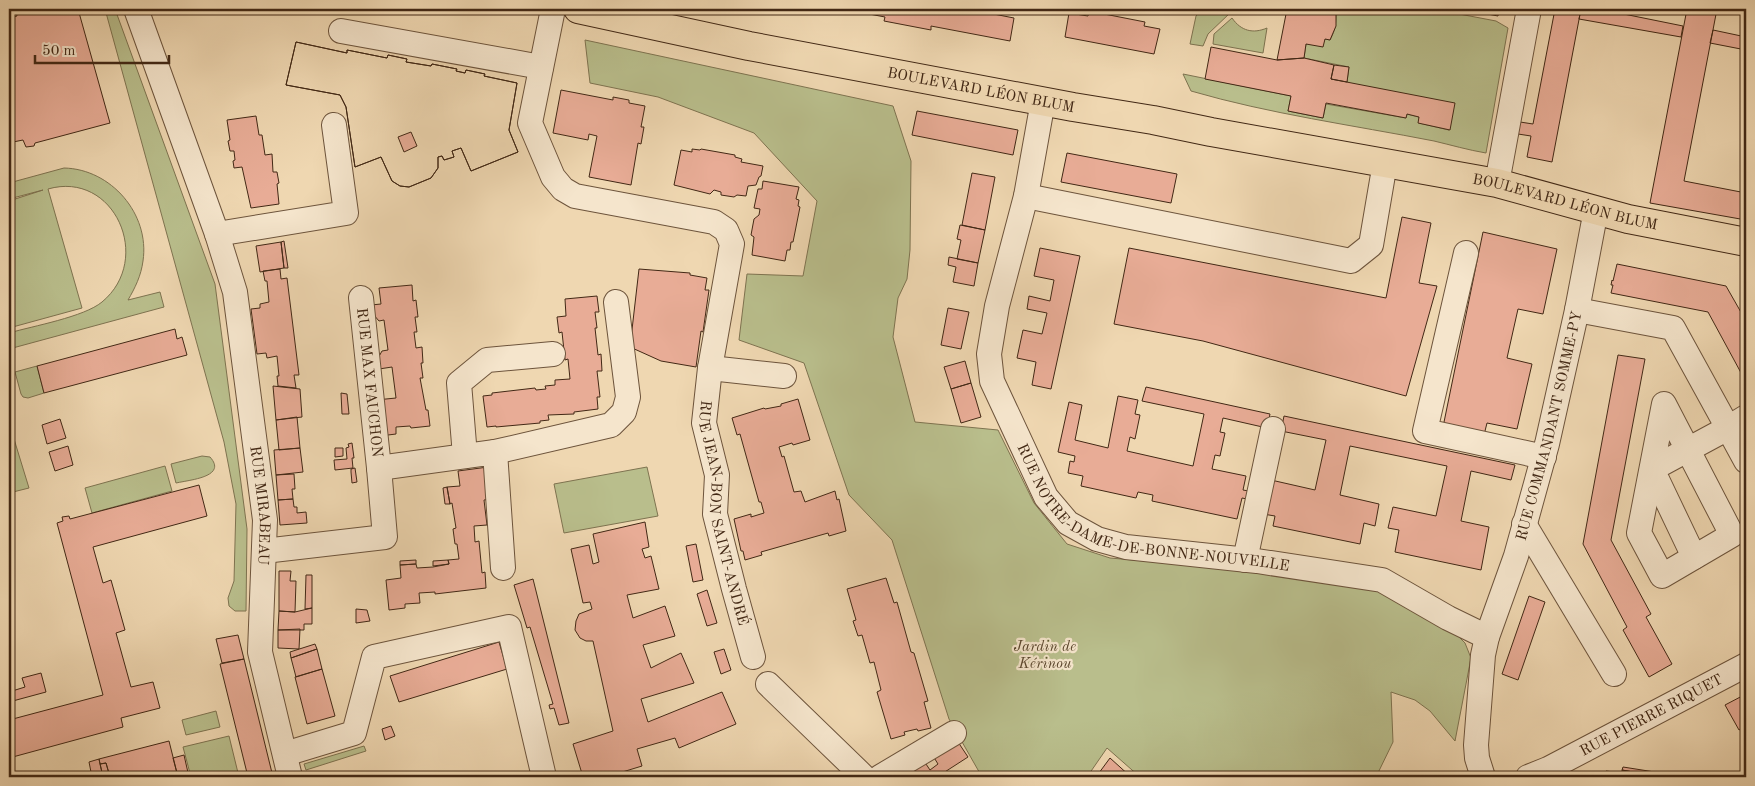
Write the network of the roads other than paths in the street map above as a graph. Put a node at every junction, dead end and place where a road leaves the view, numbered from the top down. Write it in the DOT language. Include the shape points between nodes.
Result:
graph roads {
  1 [pos="136,9"];
  2 [pos="553,9"];
  3 [pos="578,9"];
  4 [pos="1529,9"];
  5 [pos="341,31"];
  6 [pos="541,67"];
  7 [pos="1043,101"];
  8 [pos="334,125"];
  9 [pos="1385,163"];
  10 [pos="1497,183"];
  11 [pos="1026,196"];
  12 [pos="1596,210"];
  13 [pos="217,234"];
  14 [pos="1746,242"];
  15 [pos="1466,253"];
  16 [pos="361,298"];
  17 [pos="616,302"];
  18 [pos="1577,310"];
  19 [pos="554,354"];
  20 [pos="710,368"];
  21 [pos="784,376"];
  22 [pos="1737,423"];
  23 [pos="1273,429"];
  24 [pos="1688,450"];
  25 [pos="495,452"];
  26 [pos="465,456"];
  27 [pos="1544,457"];
  28 [pos="1746,461"];
  29 [pos="379,468"];
  30 [pos="1652,469"];
  31 [pos="1524,524"];
  32 [pos="264,551"];
  33 [pos="1694,557"];
  34 [pos="1251,561"];
  35 [pos="502,568"];
  36 [pos="1488,637"];
  37 [pos="753,657"];
  38 [pos="1746,666"];
  39 [pos="1614,674"];
  40 [pos="768,684"];
  41 [pos="954,733"];
  42 [pos="285,754"];
  43 [pos="1543,775"];
  44 [pos="290,777"];
  45 [pos="544,777"];
  46 [pos="864,777"];
  47 [pos="880,777"];
  48 [pos="1484,777"];
  1 -- 13 [label="street, RUE MIRABEAU"];
  2 -- 6 [label="street, RUE JEAN-BON SAINT-ANDRÉ"];
  3 -- 7 [label="main road, BOULEVARD LÉON BLUM" via="749,46"];
  4 -- 10 [label="street"];
  5 -- 6 [label="street"];
  6 -- 20 [label="street, RUE JEAN-BON SAINT-ANDRÉ" via="530,123 562,189 575,196 714,222 726,230 732,244"];
  7 -- 9 [label="main road, BOULEVARD LÉON BLUM"];
  7 -- 11 [label="street, RUE NOTRE-DAME-DE-BONNE-NOUVELLE"];
  8 -- 13 [label="street" via="346,213"];
  9 -- 10 [label="main road, BOULEVARD LÉON BLUM"];
  9 -- 11 [label="street" via="1371,245 1351,261"];
  10 -- 12 [label="main road, BOULEVARD LÉON BLUM"];
  11 -- 34 [label="street, RUE NOTRE-DAME-DE-BONNE-NOUVELLE" via="997,306 989,354 992,381 1046,497 1068,523 1097,539 1126,547"];
  12 -- 14 [label="main road, BOULEVARD LÉON BLUM"];
  12 -- 18 [label="street, RUE COMMANDANT SOMME-PY"];
  13 -- 32 [label="street, RUE MIRABEAU" via="235,292 265,520"];
  15 -- 27 [label="street" via="1425,431"];
  16 -- 29 [label="street, RUE MAX FAUCHON"];
  17 -- 25 [label="street, RUE MAX FAUCHON" via="628,397 624,412 611,425"];
  18 -- 22 [label="street" via="1673,328"];
  18 -- 27 [label="street, RUE COMMANDANT SOMME-PY"];
  19 -- 26 [label="street" via="487,360 459,383"];
  20 -- 21 [label="street"];
  20 -- 37 [label="street, RUE JEAN-BON SAINT-ANDRÉ" via="704,424 717,475 715,514"];
  22 -- 24 [label="street"];
  22 -- 28 [label="street"];
  23 -- 34 [label="street"];
  24 -- 30 [label="street"];
  24 -- 30 [label="street" via="1664,404"];
  24 -- 33 [label="street" via="1732,535"];
  25 -- 26 [label="street, RUE MAX FAUCHON"];
  25 -- 35 [label="street"];
  26 -- 29 [label="street, RUE MAX FAUCHON"];
  27 -- 31 [label="street, RUE COMMANDANT SOMME-PY"];
  29 -- 32 [label="street, RUE MAX FAUCHON" via="385,537"];
  30 -- 33 [label="street"];
  30 -- 33 [label="street" via="1639,533 1662,576"];
  31 -- 36 [label="street, RUE COMMANDANT SOMME-PY"];
  31 -- 39 [label="street"];
  32 -- 42 [label="street, RUE MIRABEAU" via="260,652"];
  34 -- 36 [label="street, RUE NOTRE-DAME-DE-BONNE-NOUVELLE" via="1382,580"];
  36 -- 48 [label="street" via="1476,745"];
  38 -- 43 [label="street, RUE PIERRE RIQUET"];
  40 -- 46 [label="street"];
  41 -- 47 [label="street"];
  42 -- 44 [label="street, RUE MIRABEAU"];
  42 -- 45 [label="street" via="354,733 374,657 509,627"];
}
